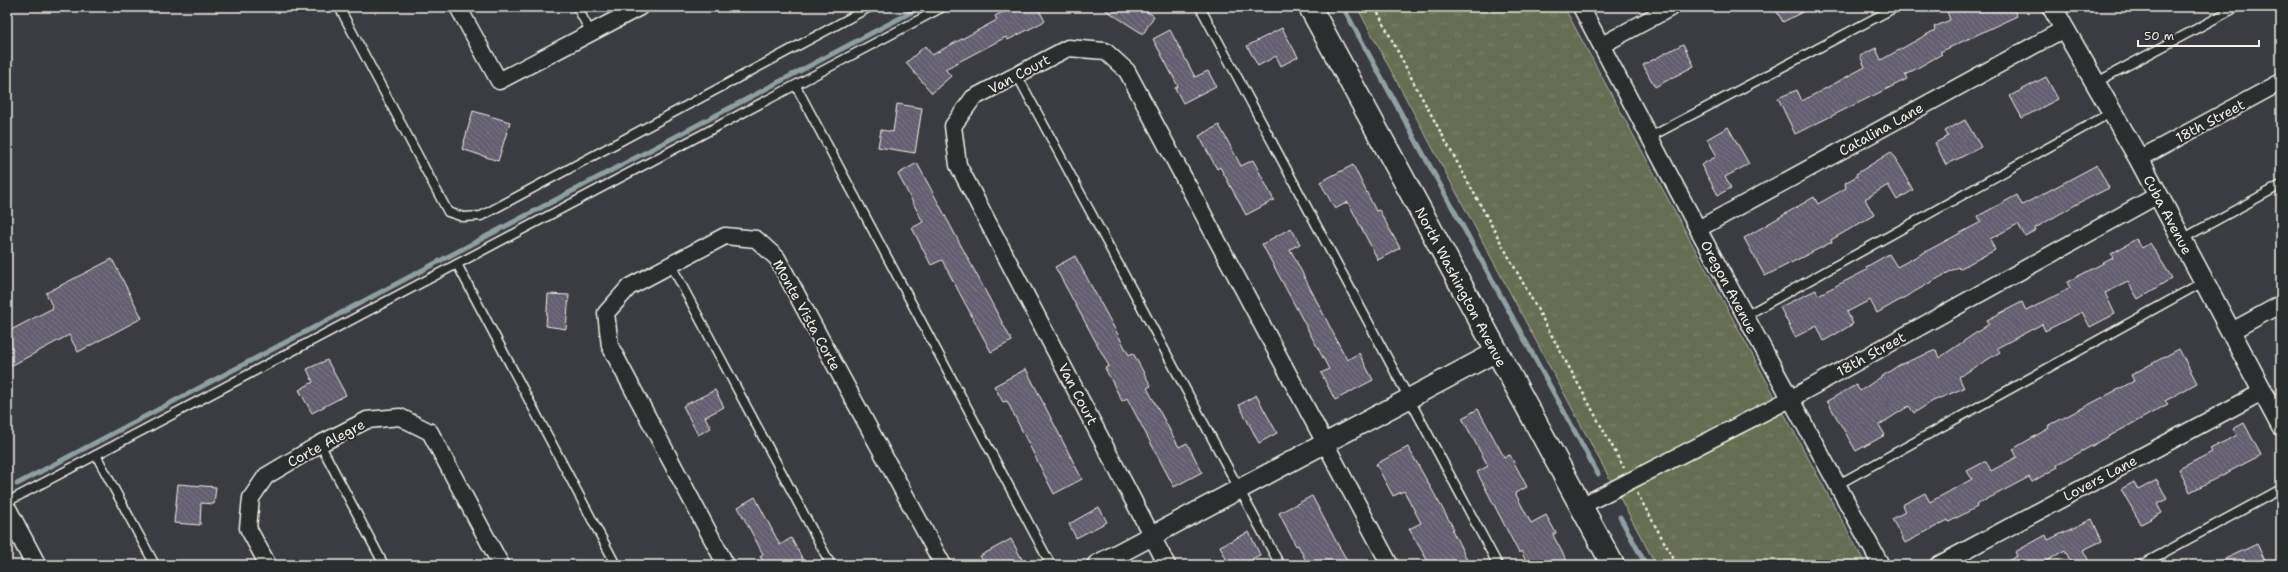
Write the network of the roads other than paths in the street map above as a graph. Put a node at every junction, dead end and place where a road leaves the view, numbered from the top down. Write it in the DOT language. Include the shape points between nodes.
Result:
graph roads {
  1 [pos="338,7"];
  2 [pos="458,7"];
  3 [pos="577,7"];
  4 [pos="640,7"];
  5 [pos="870,7"];
  6 [pos="943,7"];
  7 [pos="1200,7"];
  8 [pos="1310,7"];
  9 [pos="1581,7"];
  10 [pos="1672,7"];
  11 [pos="1896,7"];
  12 [pos="2052,7"];
  13 [pos="2237,7"];
  14 [pos="2064,29"];
  15 [pos="591,33"];
  16 [pos="1602,45"];
  17 [pos="1017,75"];
  18 [pos="2095,82"];
  19 [pos="2281,82"];
  20 [pos="796,86"];
  21 [pos="2112,112"];
  22 [pos="1650,137"];
  23 [pos="2139,159"];
  24 [pos="2281,185"];
  25 [pos="2158,196"];
  26 [pos="1698,229"];
  27 [pos="2181,239"];
  28 [pos="457,264"];
  29 [pos="671,265"];
  30 [pos="2203,282"];
  31 [pos="2281,304"];
  32 [pos="1745,316"];
  33 [pos="2230,332"];
  34 [pos="1496,352"];
  35 [pos="2262,392"];
  36 [pos="1409,398"];
  37 [pos="1790,399"];
  38 [pos="2281,426"];
  39 [pos="1325,443"];
  40 [pos="320,444"];
  41 [pos="96,455"];
  42 [pos="1837,485"];
  43 [pos="1239,489"];
  44 [pos="2281,489"];
  45 [pos="7,502"];
  46 [pos="1581,506"];
  47 [pos="7,510"];
  48 [pos="1152,536"];
  49 [pos="36,565"];
  50 [pos="155,565"];
  51 [pos="268,565"];
  52 [pos="384,565"];
  53 [pos="501,565"];
  54 [pos="616,565"];
  55 [pos="726,565"];
  56 [pos="831,565"];
  57 [pos="943,565"];
  58 [pos="1052,565"];
  59 [pos="1097,565"];
  60 [pos="1167,565"];
  61 [pos="1280,565"];
  62 [pos="1390,565"];
  63 [pos="1498,565"];
  64 [pos="1613,565"];
  65 [pos="1881,565"];
  66 [pos="1938,565"];
  67 [pos="2140,565"];
  1 -- 5 [label="lane" via="448,212 463,217 481,216"];
  2 -- 15 [label="street" via="499,81"];
  3 -- 15 [label="lane"];
  4 -- 15 [label="street"];
  6 -- 20 [label="lane"];
  7 -- 36 [label="lane"];
  8 -- 34 [label="main road, North Washington Avenue"];
  9 -- 16 [label="street, Oregon Avenue"];
  10 -- 16 [label="street"];
  11 -- 22 [label="lane"];
  12 -- 14 [label="street, Cuba Avenue"];
  13 -- 18 [label="lane"];
  14 -- 18 [label="street, Cuba Avenue"];
  14 -- 26 [label="street, Catalina Lane"];
  16 -- 22 [label="street, Oregon Avenue"];
  17 -- 39 [label="street, Van Court" via="1068,48 1105,51 1127,71"];
  17 -- 43 [label="lane"];
  17 -- 48 [label="street, Van Court" via="973,98 953,126 958,165"];
  18 -- 21 [label="street, Cuba Avenue"];
  19 -- 23 [label="street, 18th Street"];
  20 -- 28 [label="lane"];
  20 -- 58 [label="lane"];
  21 -- 23 [label="street, Cuba Avenue"];
  21 -- 32 [label="lane"];
  22 -- 26 [label="street, Oregon Avenue"];
  23 -- 25 [label="street, Cuba Avenue"];
  24 -- 27 [label="lane"];
  25 -- 27 [label="street, Cuba Avenue"];
  25 -- 37 [label="street, 18th Street"];
  26 -- 32 [label="street, Oregon Avenue"];
  27 -- 30 [label="street, Cuba Avenue"];
  28 -- 41 [label="lane"];
  28 -- 54 [label="lane"];
  29 -- 55 [label="street, Monte Vista Corte" via="629,286 606,313 610,346"];
  29 -- 56 [label="lane"];
  29 -- 57 [label="street, Monte Vista Corte" via="725,236 756,239 777,258"];
  30 -- 33 [label="street, Cuba Avenue"];
  30 -- 42 [label="lane"];
  31 -- 33 [label="street"];
  32 -- 37 [label="street, Oregon Avenue"];
  33 -- 35 [label="street, Cuba Avenue"];
  34 -- 36 [label="street"];
  34 -- 46 [label="main road, North Washington Avenue"];
  35 -- 38 [label="street, Cuba Avenue"];
  35 -- 66 [label="street, Lovers Lane"];
  36 -- 39 [label="street"];
  36 -- 63 [label="lane"];
  37 -- 42 [label="street, Oregon Avenue"];
  37 -- 46 [label="street, 18th Street"];
  39 -- 43 [label="street"];
  39 -- 62 [label="street, Van Court"];
  40 -- 51 [label="street, Corte Alegre" via="266,476 251,498 248,528"];
  40 -- 52 [label="lane"];
  40 -- 53 [label="street, Corte Alegre" via="367,420 400,417 430,432"];
  41 -- 45 [label="lane"];
  41 -- 50 [label="lane"];
  42 -- 65 [label="street, Oregon Avenue"];
  43 -- 48 [label="street"];
  43 -- 61 [label="lane"];
  44 -- 67 [label="lane"];
  46 -- 64 [label="main road, North Washington Avenue"];
  47 -- 49 [label="street"];
  48 -- 59 [label="street"];
  48 -- 60 [label="street, Van Court"];
}
